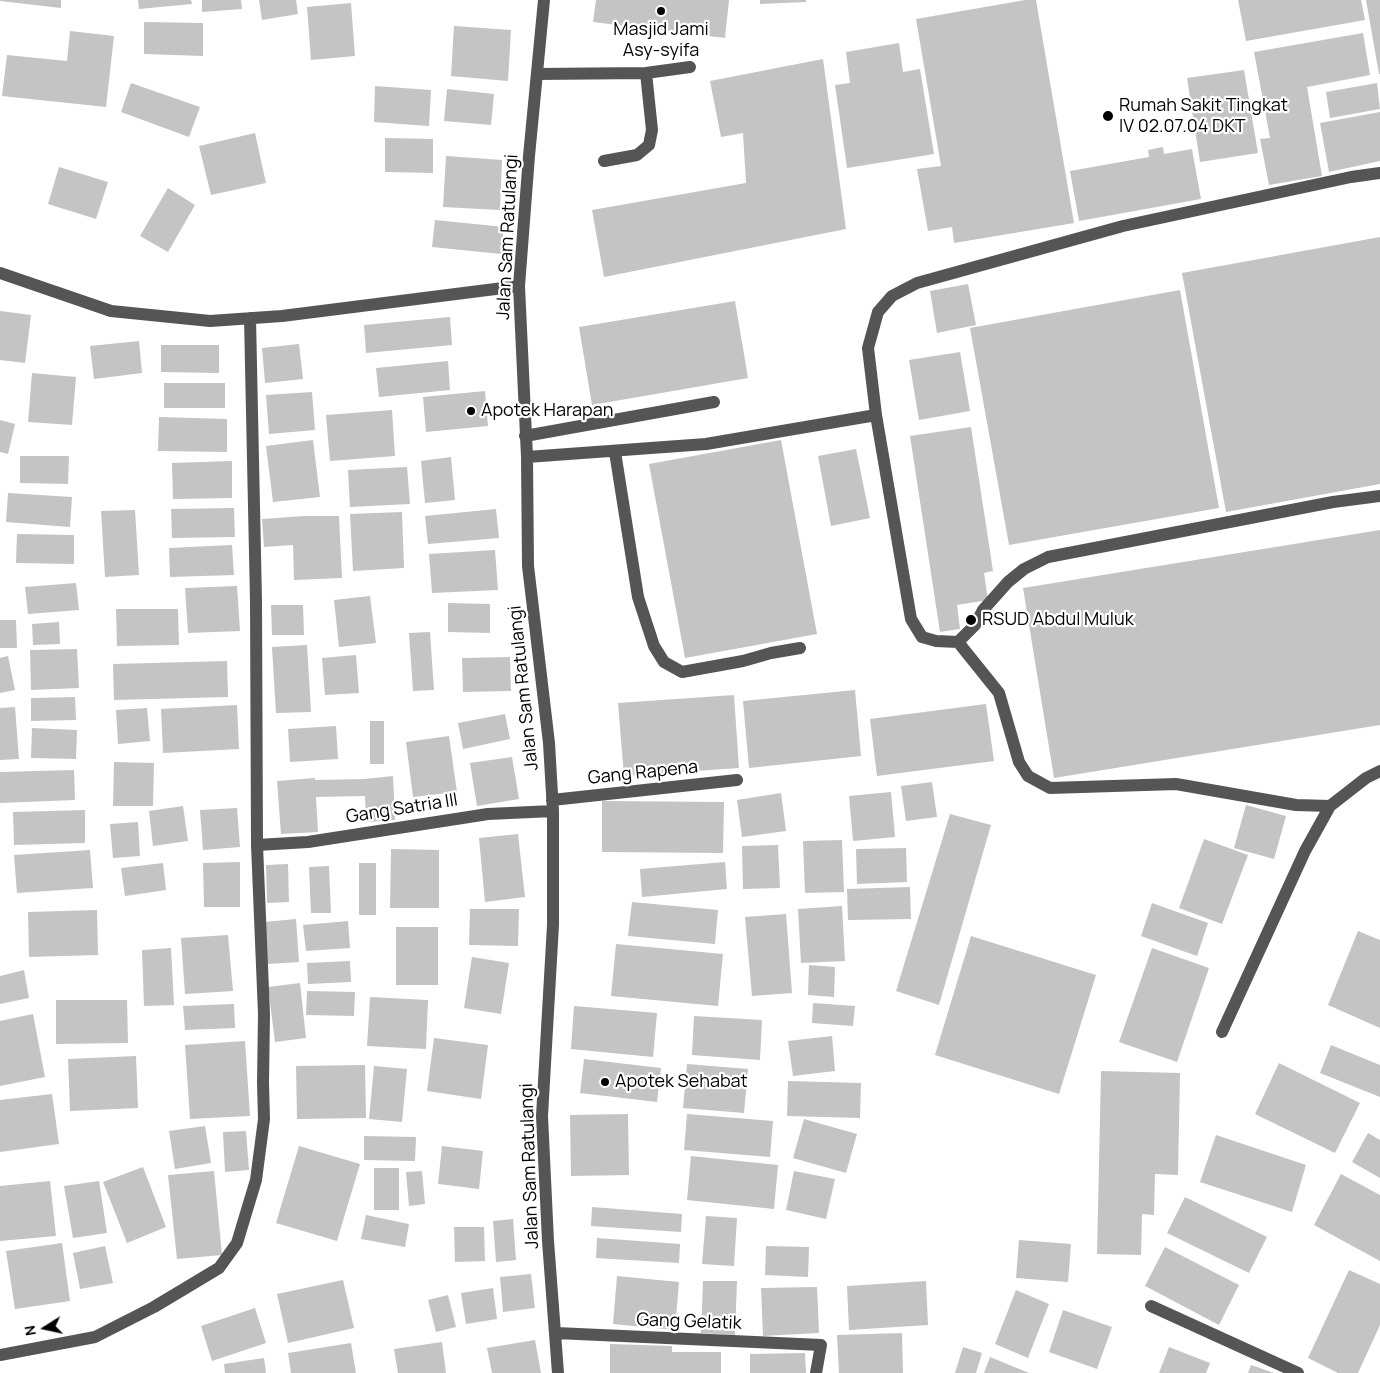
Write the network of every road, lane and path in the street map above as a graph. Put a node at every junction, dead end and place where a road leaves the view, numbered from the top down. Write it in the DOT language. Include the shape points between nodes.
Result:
graph roads {
  1 [pos="544,0"];
  2 [pos="690,67"];
  3 [pos="646,72"];
  4 [pos="537,74"];
  5 [pos="604,160"];
  6 [pos="1380,174"];
  7 [pos="0,273"];
  8 [pos="519,286"];
  9 [pos="250,318"];
  10 [pos="714,402"];
  11 [pos="876,415"];
  12 [pos="525,436"];
  13 [pos="614,452"];
  14 [pos="527,457"];
  15 [pos="1380,496"];
  16 [pos="958,642"];
  17 [pos="800,648"];
  18 [pos="1380,772"];
  19 [pos="737,780"];
  20 [pos="553,806"];
  21 [pos="1330,806"];
  22 [pos="258,845"];
  23 [pos="1222,1032"];
  24 [pos="1151,1306"];
  25 [pos="556,1333"];
  26 [pos="0,1355"];
  27 [pos="558,1373"];
  28 [pos="816,1373"];
  29 [pos="1298,1373"];
  1 -- 4 [label="street, Jalan Sam Ratulangi"];
  2 -- 3 [label="street"];
  3 -- 4 [label="street"];
  3 -- 5 [label="street" via="652,130 648,145 637,155"];
  4 -- 8 [label="street, Jalan Sam Ratulangi"];
  6 -- 11 [label="street" via="1351,177 1124,226 917,283 892,296 878,312 868,348"];
  7 -- 9 [label="street" via="111,311 210,321"];
  8 -- 9 [label="street"];
  8 -- 12 [label="street, Jalan Sam Ratulangi"];
  9 -- 22 [label="street"];
  10 -- 12 [label="street"];
  11 -- 13 [label="street" via="706,444"];
  11 -- 16 [label="street" via="911,619 922,637"];
  12 -- 14 [label="street, Jalan Sam Ratulangi"];
  13 -- 14 [label="street"];
  13 -- 17 [label="street" via="638,597 654,646 664,662 682,672"];
  14 -- 20 [label="street, Jalan Sam Ratulangi" via="528,566"];
  15 -- 16 [label="street" via="1333,502 1048,557 1008,582"];
  16 -- 21 [label="street" via="999,694 1019,762 1028,776 1050,788 1176,784 1296,805"];
  18 -- 21 [label="street" via="1366,778"];
  19 -- 20 [label="street, Gang Rapena"];
  20 -- 22 [label="street, Gang Satria III" via="308,842"];
  20 -- 25 [label="street, Jalan Sam Ratulangi" via="553,925 542,1116"];
  21 -- 23 [label="street" via="1305,851"];
  22 -- 26 [label="street" via="264,1119 256,1180 237,1243 219,1268 95,1337"];
  24 -- 29 [label="street"];
  25 -- 27 [label="street, Jalan Sam Ratulangi"];
  25 -- 28 [label="street, Gang Gelatik" via="821,1345"];
}
